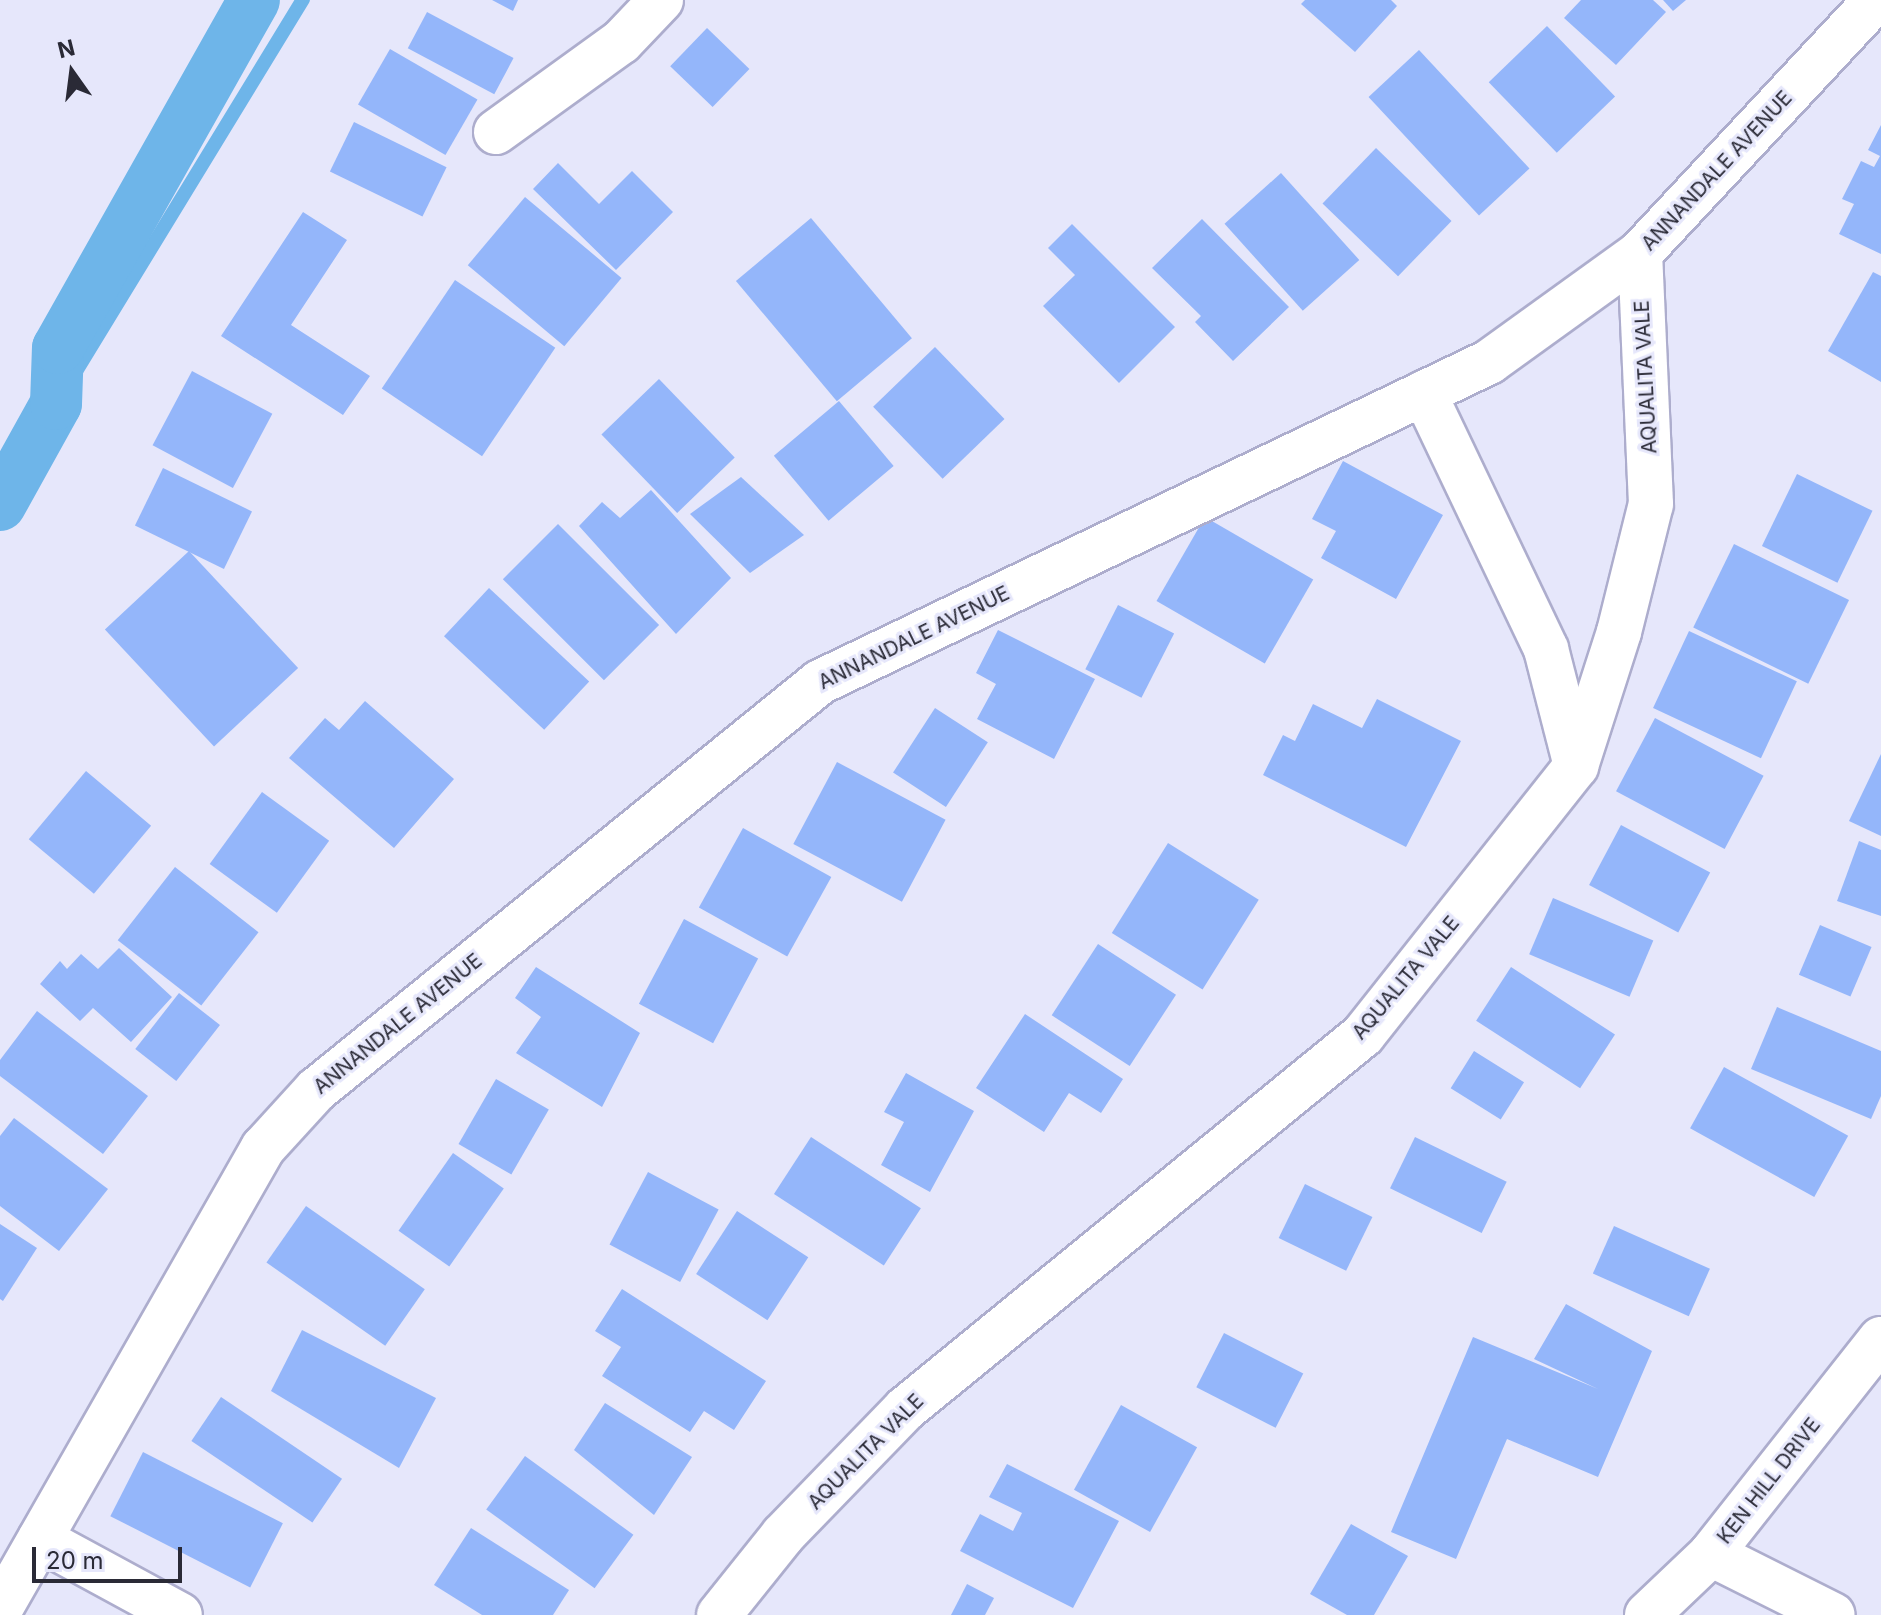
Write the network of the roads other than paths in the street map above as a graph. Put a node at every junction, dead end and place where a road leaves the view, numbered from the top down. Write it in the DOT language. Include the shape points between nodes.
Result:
graph roads {
  1 [pos="661,0"];
  2 [pos="1876,0"];
  3 [pos="496,132"];
  4 [pos="1640,253"];
  5 [pos="1424,393"];
  6 [pos="1576,766"];
  7 [pos="1881,1339"];
  8 [pos="40,1539"];
  9 [pos="1711,1554"];
  10 [pos="0,1609"];
  11 [pos="180,1615"];
  12 [pos="719,1615"];
  13 [pos="1647,1615"];
  14 [pos="1833,1615"];
  1 -- 3 [label="street" via="621,42"];
  2 -- 4 [label="street, ANNANDALE AVENUE"];
  4 -- 5 [label="street, ANNANDALE AVENUE" via="1489,362"];
  4 -- 6 [label="street, AQUALITA VALE" via="1651,504 1619,632"];
  5 -- 6 [label="street" via="1546,649"];
  5 -- 8 [label="street, ANNANDALE AVENUE" via="820,682 316,1090 263,1148"];
  6 -- 12 [label="street, AQUALITA VALE" via="1363,1035 905,1409 783,1535"];
  7 -- 9 [label="street, KEN HILL DRIVE"];
  8 -- 10 [label="street, ANNANDALE AVENUE"];
  8 -- 11 [label="street"];
  9 -- 13 [label="street, KEN HILL DRIVE"];
  9 -- 14 [label="street"];
}
